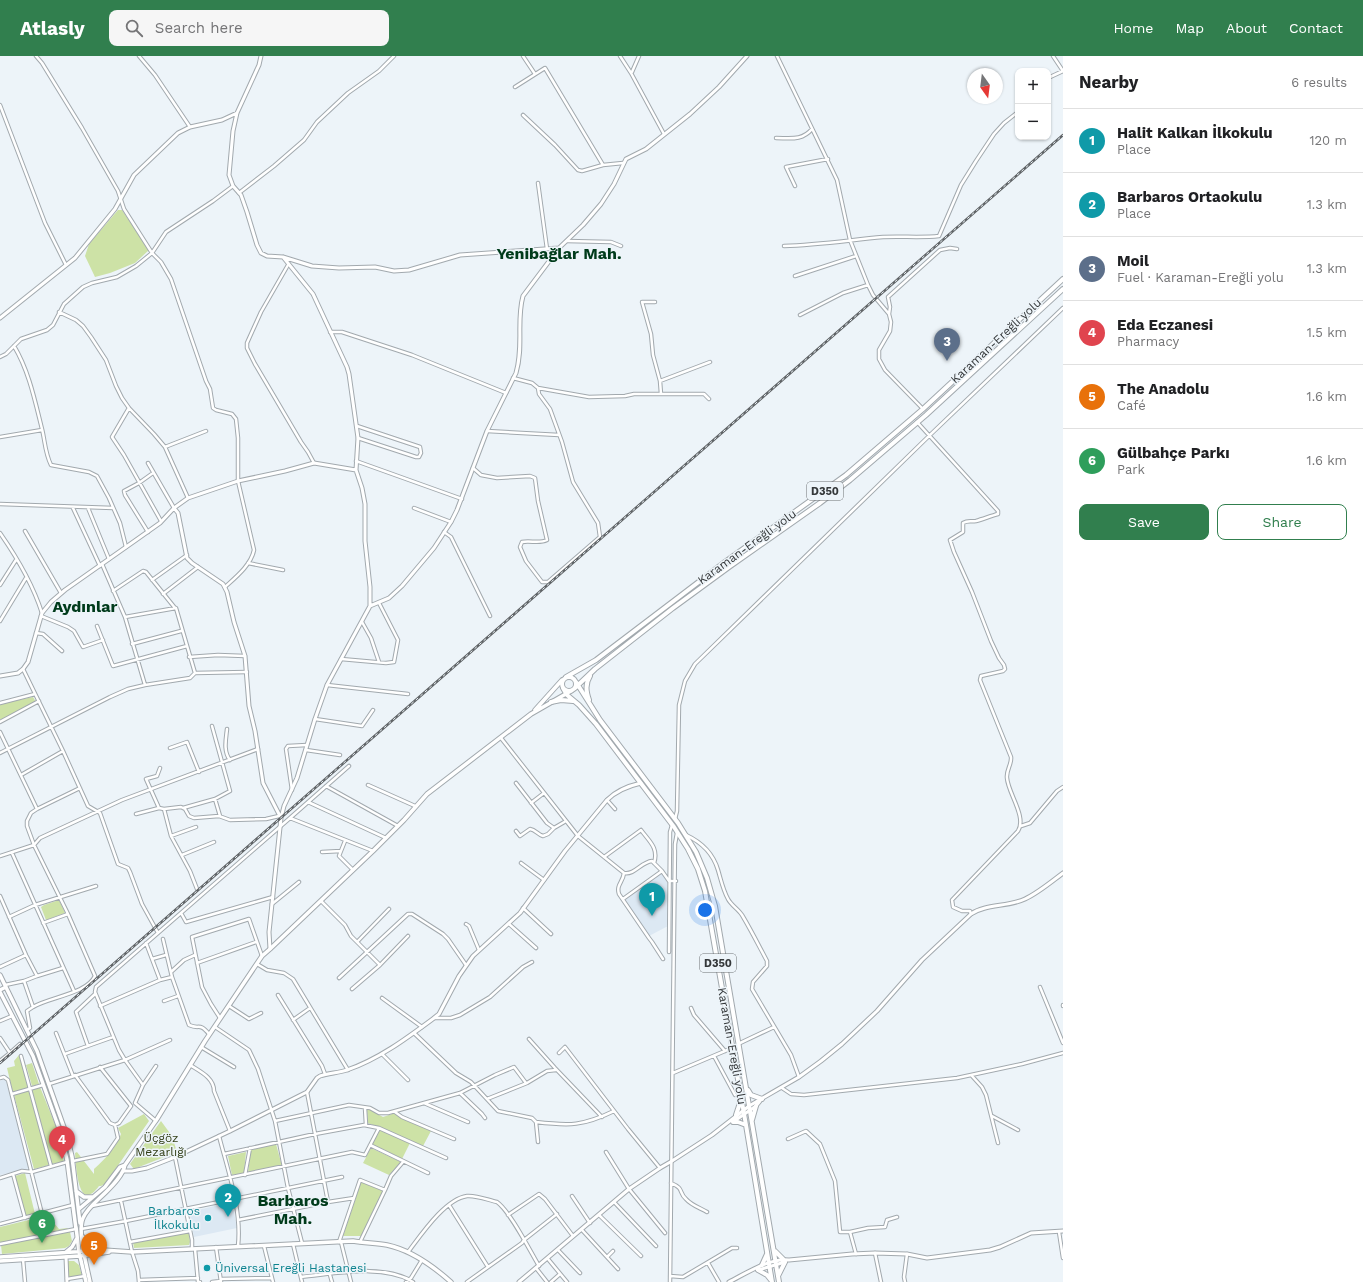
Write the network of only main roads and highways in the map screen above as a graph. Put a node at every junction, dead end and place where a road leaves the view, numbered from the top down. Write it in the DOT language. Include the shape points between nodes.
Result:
graph roads {
  1 [pos="1063,279"];
  2 [pos="1063,289"];
  3 [pos="595,669"];
  4 [pos="564,678"];
  5 [pos="575,686"];
  6 [pos="563,688"];
  7 [pos="566,693"];
  8 [pos="551,702"];
  9 [pos="579,705"];
  10 [pos="592,709"];
  11 [pos="532,714"];
  12 [pos="0,975"];
  13 [pos="5,986"];
  14 [pos="0,993"];
  15 [pos="8,993"];
  16 [pos="746,1086"];
  17 [pos="741,1096"];
  18 [pos="762,1099"];
  19 [pos="756,1106"];
  20 [pos="736,1115"];
  21 [pos="733,1122"];
  22 [pos="752,1122"];
  23 [pos="746,1125"];
  24 [pos="125,1165"];
  25 [pos="76,1191"];
  26 [pos="94,1197"];
  27 [pos="79,1209"];
  28 [pos="81,1228"];
  29 [pos="76,1229"];
  30 [pos="82,1235"];
  31 [pos="77,1237"];
  32 [pos="774,1250"];
  33 [pos="66,1252"];
  34 [pos="79,1252"];
  35 [pos="95,1253"];
  36 [pos="767,1253"];
  37 [pos="84,1254"];
  38 [pos="1,1256"];
  39 [pos="80,1256"];
  40 [pos="71,1257"];
  41 [pos="0,1261"];
  42 [pos="84,1264"];
  43 [pos="762,1265"];
  44 [pos="755,1270"];
  45 [pos="778,1276"];
  46 [pos="772,1281"];
  47 [pos="86,1282"];
  48 [pos="90,1282"];
  49 [pos="451,1282"];
  50 [pos="779,1282"];
  1 -- 4 [label="highway, Karaman-Ereğli yolu / D350" via="923,408 835,483 596,660"];
  2 -- 3 [label="highway, Karaman-Ereğli yolu / D350" via="850,480 717,576"];
  3 -- 5 [label="highway, Karaman-Ereğli yolu"];
  3 -- 10 [label="highway, D350" via="586,684"];
  4 -- 5 [label="highway" via="572,677"];
  4 -- 6 [label="highway" via="561,684"];
  4 -- 11 [label="main road"];
  5 -- 6 [label="highway" via="566,691"];
  5 -- 7 [label="main road"];
  5 -- 10 [label="highway, Karaman-Ereğli yolu"];
  6 -- 7 [label="highway, Karaman-Ereğli yolu / D350"];
  7 -- 8 [label="main road"];
  7 -- 9 [label="highway, Karaman-Ereğli yolu / D350"];
  8 -- 9 [label="highway" via="566,700"];
  8 -- 11 [label="main road"];
  9 -- 17 [label="highway, Karaman-Ereğli yolu / D350" via="672,824 698,869 705,891"];
  10 -- 16 [label="highway, Karaman-Ereğli yolu / D350" via="686,835 707,878 715,906"];
  11 -- 24 [label="main road" via="427,794 373,851 262,956"];
  12 -- 13 [label="main road"];
  13 -- 14 [label="main road"];
  13 -- 15 [label="main road"];
  14 -- 15 [label="main road"];
  14 -- 29 [label="main road" via="33,1056 60,1131 68,1162"];
  15 -- 25 [label="main road" via="37,1051 67,1136"];
  16 -- 18 [label="highway" via="751,1095"];
  16 -- 22 [label="highway, Karaman-Ereğli yolu / D350"];
  17 -- 20 [label="highway"];
  17 -- 23 [label="highway, Karaman-Ereğli yolu / D350"];
  19 -- 22 [label="highway"];
  21 -- 23 [label="highway"];
  22 -- 32 [label="highway, Karaman-Ereğli yolu / D350"];
  23 -- 36 [label="highway, Karaman-Ereğli yolu / D350"];
  24 -- 26 [label="main road" via="120,1167"];
  24 -- 28 [label="main road" via="124,1171 109,1189 86,1211"];
  25 -- 26 [label="main road" via="84,1197"];
  25 -- 27 [label="main road"];
  26 -- 27 [label="main road"];
  27 -- 28 [label="main road"];
  27 -- 29 [label="main road"];
  28 -- 30 [label="main road"];
  29 -- 31 [label="main road"];
  30 -- 35 [label="main road"];
  30 -- 37 [label="main road"];
  31 -- 33 [label="main road"];
  31 -- 34 [label="main road"];
  32 -- 45 [label="highway, Karaman-Ereğli yolu / D350"];
  32 -- 45 [label="highway" via="786,1260"];
  33 -- 34 [label="main road"];
  33 -- 38 [label="main road"];
  34 -- 37 [label="main road"];
  34 -- 39 [label="main road"];
  35 -- 37 [label="main road"];
  35 -- 42 [label="main road"];
  35 -- 49 [label="main road" via="360,1242 388,1245 407,1253 436,1268"];
  36 -- 43 [label="highway"];
  36 -- 46 [label="highway, Karaman-Ereğli yolu / D350"];
  37 -- 39 [label="main road"];
  37 -- 42 [label="main road"];
  39 -- 40 [label="main road"];
  39 -- 42 [label="main road"];
  40 -- 41 [label="main road"];
  40 -- 42 [label="main road"];
  42 -- 47 [label="main road"];
  42 -- 48 [label="main road"];
  44 -- 46 [label="highway" via="767,1275"];
  45 -- 50 [label="highway, Karaman-Ereğli yolu / D350"];
}
